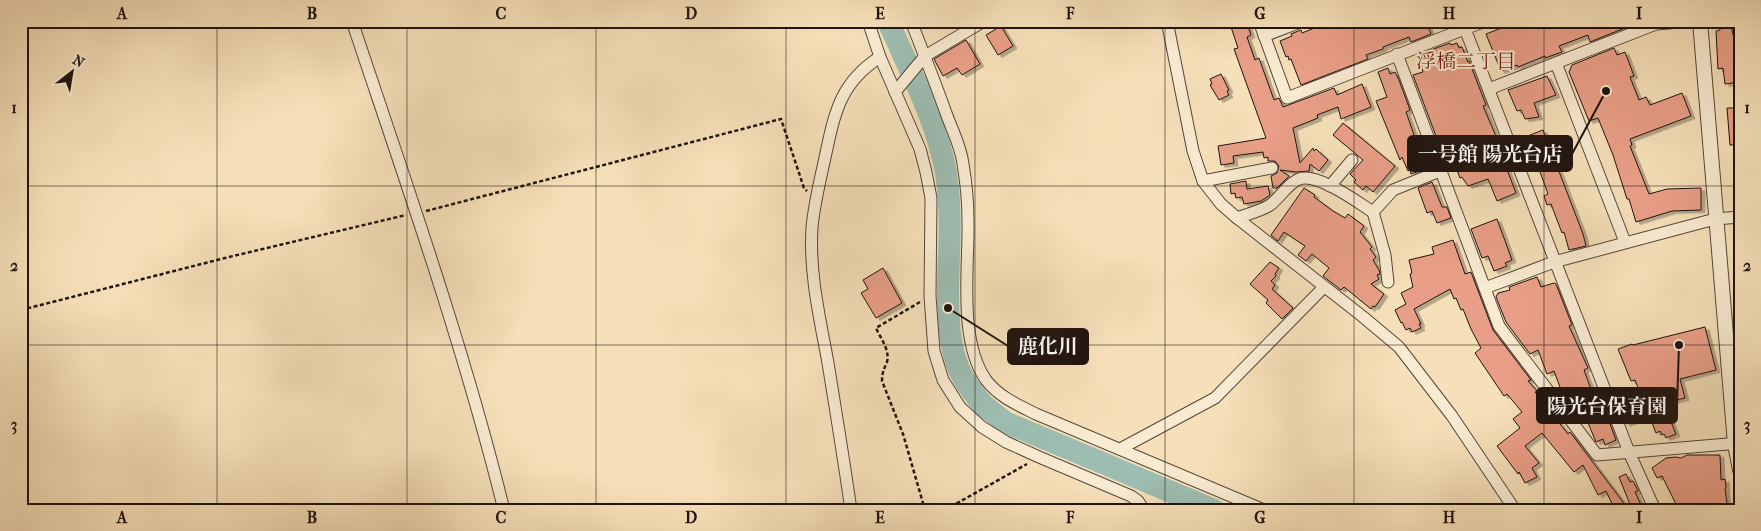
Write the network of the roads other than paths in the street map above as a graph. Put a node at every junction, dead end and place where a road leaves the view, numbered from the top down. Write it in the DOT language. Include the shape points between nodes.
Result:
graph roads {
  1 [pos="352,21"];
  2 [pos="868,21"];
  3 [pos="911,21"];
  4 [pos="984,21"];
  5 [pos="1167,21"];
  6 [pos="1259,21"];
  7 [pos="1303,21"];
  8 [pos="1485,21"];
  9 [pos="1693,21"];
  10 [pos="1700,21"];
  11 [pos="1656,22"];
  12 [pos="1464,25"];
  13 [pos="1264,36"];
  14 [pos="1396,54"];
  15 [pos="925,56"];
  16 [pos="880,57"];
  17 [pos="1556,64"];
  18 [pos="1489,89"];
  19 [pos="896,90"];
  20 [pos="1352,160"];
  21 [pos="1272,168"];
  22 [pos="1440,171"];
  23 [pos="1203,181"];
  24 [pos="1330,186"];
  25 [pos="1373,212"];
  26 [pos="1740,216"];
  27 [pos="1237,218"];
  28 [pos="1716,219"];
  29 [pos="1625,242"];
  30 [pos="1554,262"];
  31 [pos="1388,282"];
  32 [pos="1324,287"];
  33 [pos="1485,288"];
  34 [pos="1737,444"];
  35 [pos="1120,450"];
  36 [pos="1629,452"];
  37 [pos="1740,470"];
  38 [pos="504,510"];
  39 [pos="851,510"];
  40 [pos="1144,510"];
  41 [pos="1264,510"];
  42 [pos="1515,510"];
  43 [pos="1655,510"];
  1 -- 38 [label="street" via="468,377"];
  2 -- 16 [label="street"];
  3 -- 15 [label="street"];
  4 -- 15 [label="street"];
  5 -- 23 [label="street" via="1193,151"];
  6 -- 13 [label="street"];
  7 -- 13 [label="street"];
  8 -- 12 [label="street"];
  9 -- 11 [label="street"];
  10 -- 28 [label="street"];
  11 -- 17 [label="street"];
  12 -- 14 [label="street"];
  12 -- 18 [label="street"];
  13 -- 14 [label="street" via="1287,98"];
  14 -- 22 [label="street"];
  15 -- 19 [label="street"];
  15 -- 35 [label="street" via="963,162 968,220 970,336 978,364 986,380 1013,403"];
  16 -- 19 [label="street"];
  16 -- 39 [label="street" via="855,77 840,99 812,227 813,282"];
  17 -- 18 [label="street"];
  17 -- 29 [label="street"];
  18 -- 30 [label="street"];
  19 -- 40 [label="street" via="920,149 930,198 930,296 934,351 943,380 960,407 982,427 1039,458 1131,496"];
  20 -- 24 [label="street"];
  21 -- 23 [label="street"];
  22 -- 25 [label="street" via="1393,190"];
  22 -- 33 [label="street"];
  23 -- 27 [label="street"];
  24 -- 25 [label="street"];
  24 -- 27 [label="street" via="1301,178 1268,207"];
  25 -- 31 [label="street" via="1385,254"];
  26 -- 28 [label="street"];
  27 -- 32 [label="street"];
  28 -- 29 [label="street"];
  28 -- 34 [label="street"];
  29 -- 30 [label="street"];
  30 -- 33 [label="street"];
  30 -- 36 [label="street"];
  32 -- 35 [label="street" via="1215,398"];
  32 -- 42 [label="street" via="1399,347 1452,416"];
  33 -- 36 [label="street" via="1499,326 1597,455"];
  34 -- 36 [label="street"];
  34 -- 37 [label="street"];
  35 -- 41 [label="street"];
  36 -- 43 [label="street"];
}
